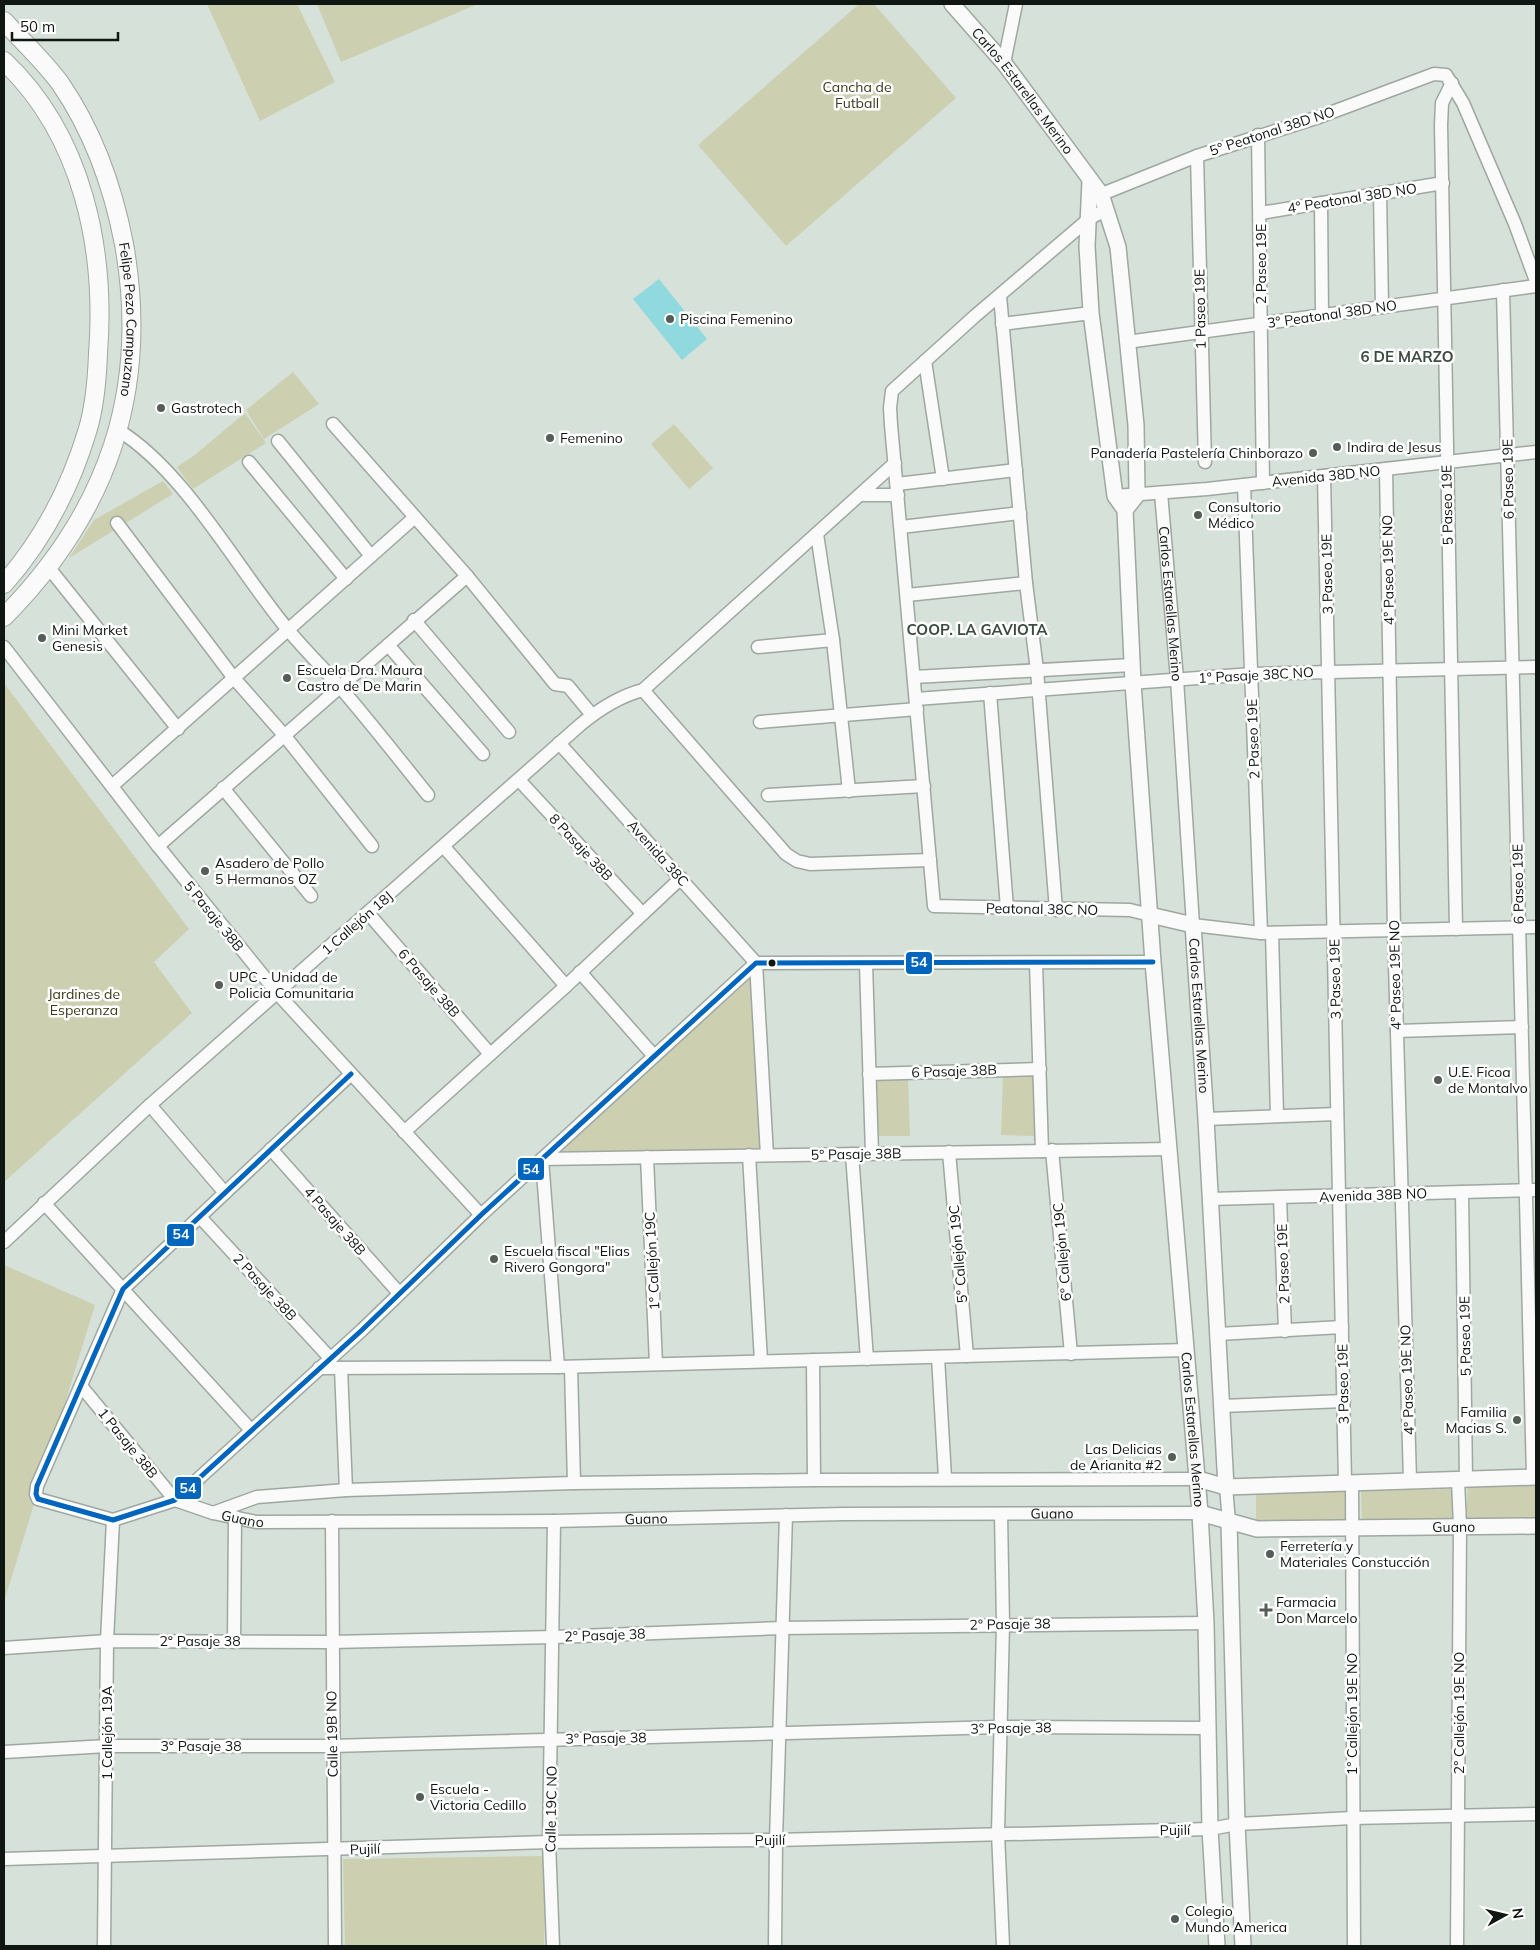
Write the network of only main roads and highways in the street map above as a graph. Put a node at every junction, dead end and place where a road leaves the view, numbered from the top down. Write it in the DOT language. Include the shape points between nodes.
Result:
graph roads {
  1 [pos="4,21"];
  2 [pos="4,61"];
  3 [pos="4,584"];
  4 [pos="4,617"];
  1 -- 4 [label="main road, Felipe Pezo Campuzano" via="59,82 101,160 126,257 130,309 130,364 118,430 91,501 49,568"];
  2 -- 3 [label="main road, Felipe Pezo Campuzano" via="41,102 73,165 84,196 96,251 100,329 96,386 87,431 71,476 35,544"];
}
